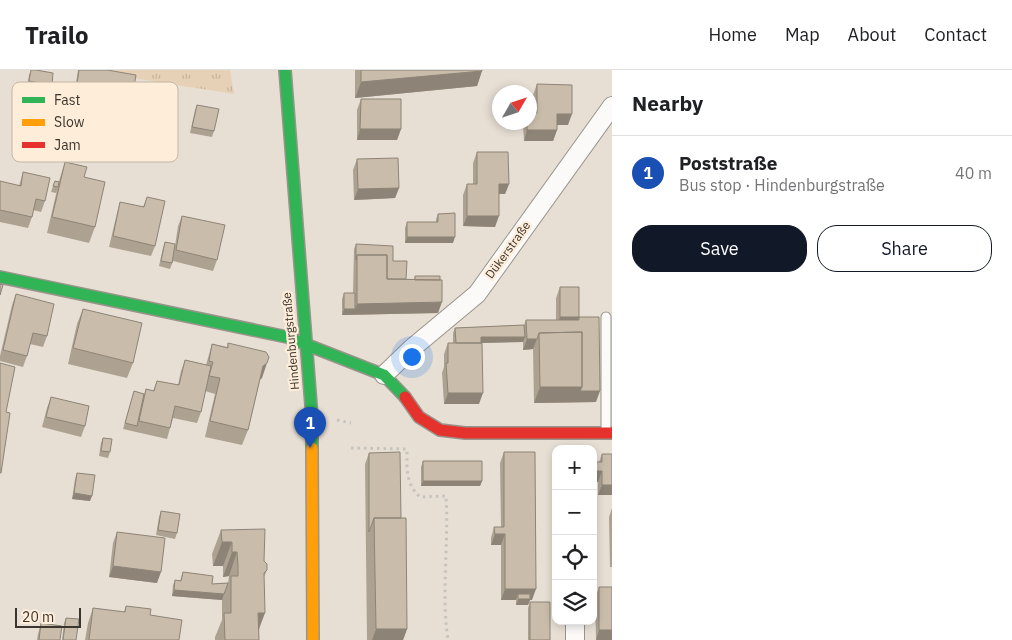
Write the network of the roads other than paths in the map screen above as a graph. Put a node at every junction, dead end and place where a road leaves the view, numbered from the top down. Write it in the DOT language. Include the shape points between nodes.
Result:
graph roads {
  1 [pos="285,70"];
  2 [pos="612,106"];
  3 [pos="0,277"];
  4 [pos="606,317"];
  5 [pos="305,344"];
  6 [pos="384,375"];
  7 [pos="609,433"];
  8 [pos="575,625"];
  9 [pos="313,640"];
  10 [pos="575,640"];
  1 -- 5 [label="street, Hindenburgstraße"];
  2 -- 6 [label="street, Dükerstraße" via="477,294"];
  3 -- 5 [label="street" via="287,337"];
  4 -- 7 [label="lane"];
  5 -- 6 [label="street"];
  5 -- 9 [label="street, Hindenburgstraße" via="312,418"];
  6 -- 7 [label="street" via="404,395 419,417 440,430 465,433"];
  8 -- 10 [label="street"];
}
